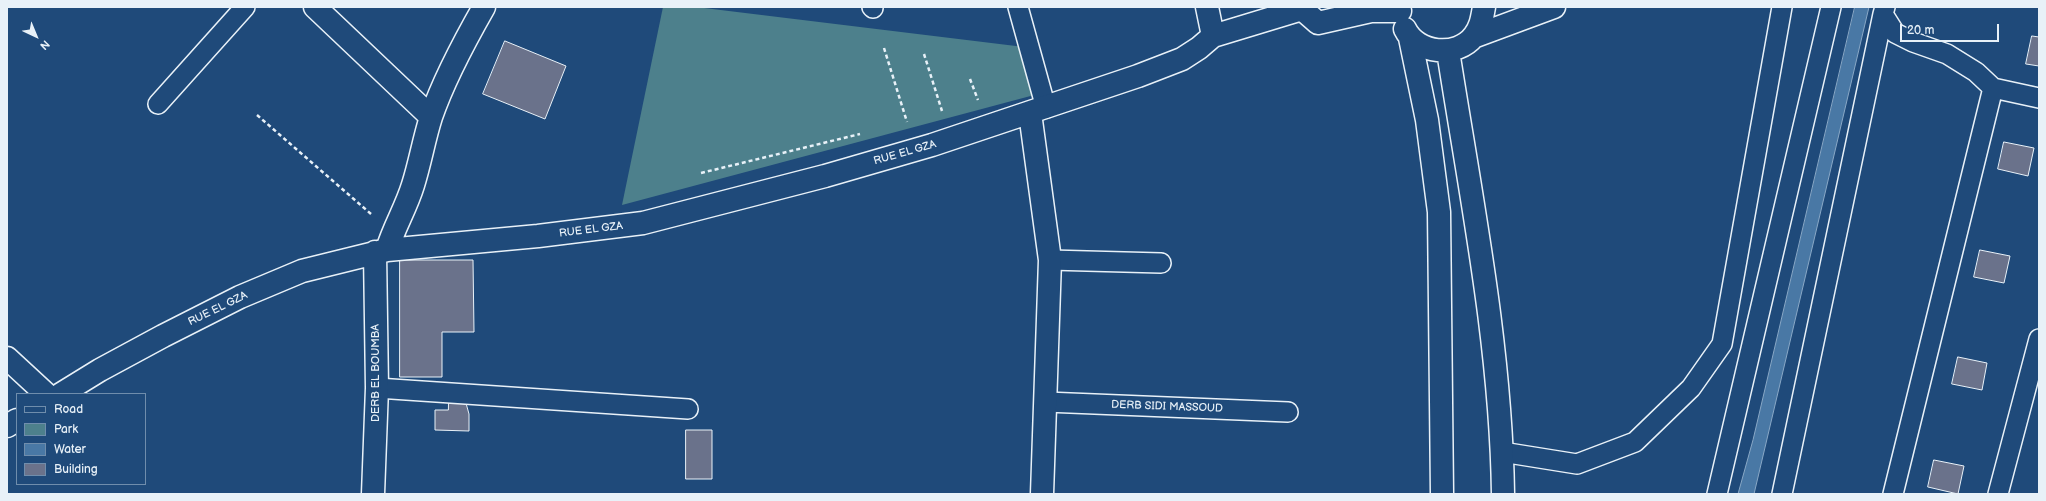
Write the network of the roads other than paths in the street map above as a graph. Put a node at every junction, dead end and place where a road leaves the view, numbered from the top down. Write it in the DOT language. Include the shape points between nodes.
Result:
graph roads {
  1 [pos="245,7"];
  2 [pos="315,7"];
  3 [pos="484,7"];
  4 [pos="1018,7"];
  5 [pos="1207,7"];
  6 [pos="1484,7"];
  7 [pos="1554,7"];
  8 [pos="1782,7"];
  9 [pos="1831,7"];
  10 [pos="1400,9"];
  11 [pos="1884,10"];
  12 [pos="1213,36"];
  13 [pos="1473,37"];
  14 [pos="1410,38"];
  15 [pos="1448,51"];
  16 [pos="1993,88"];
  17 [pos="2039,98"];
  18 [pos="158,104"];
  19 [pos="1038,110"];
  20 [pos="431,117"];
  21 [pos="385,245"];
  22 [pos="1050,260"];
  23 [pos="1161,263"];
  24 [pos="2039,339"];
  25 [pos="7,358"];
  26 [pos="378,388"];
  27 [pos="45,393"];
  28 [pos="63,393"];
  29 [pos="1046,402"];
  30 [pos="688,409"];
  31 [pos="1288,412"];
  32 [pos="16,421"];
  33 [pos="7,426"];
  34 [pos="1502,452"];
  35 [pos="374,494"];
  36 [pos="1042,494"];
  37 [pos="1442,494"];
  38 [pos="1503,494"];
  39 [pos="1717,494"];
  40 [pos="1782,494"];
  41 [pos="1893,494"];
  42 [pos="1998,494"];
  1 -- 18 [label="lane"];
  2 -- 20 [label="street"];
  3 -- 20 [label="street" via="461,48"];
  4 -- 19 [label="lane"];
  5 -- 12 [label="street"];
  6 -- 13 [label="street" via="1482,23"];
  7 -- 13 [label="street"];
  8 -- 34 [label="lane" via="1722,344 1691,388 1635,442 1577,464"];
  9 -- 39 [label="lane"];
  10 -- 12 [label="street, RUE EL GZA" via="1371,11 1318,23 1302,9"];
  10 -- 14 [label="street"];
  11 -- 16 [label="lane" via="1895,33 1947,54 1976,72"];
  11 -- 40 [label="lane"];
  12 -- 19 [label="street, RUE EL GZA" via="1182,59"];
  13 -- 15 [label="street" via="1460,47"];
  14 -- 15 [label="street" via="1428,48"];
  14 -- 37 [label="street" via="1427,120 1439,212"];
  15 -- 34 [label="street" via="1497,368"];
  16 -- 17 [label="lane"];
  16 -- 41 [label="lane"];
  19 -- 21 [label="street, RUE EL GZA" via="825,176 643,223 538,236"];
  19 -- 22 [label="street"];
  20 -- 21 [label="street" via="413,185"];
  21 -- 26 [label="street, DERB EL BOUMBA"];
  21 -- 28 [label="street, RUE EL GZA" via="302,271 240,297 100,370"];
  22 -- 23 [label="lane"];
  22 -- 29 [label="street"];
  24 -- 42 [label="lane"];
  25 -- 27 [label="street"];
  26 -- 30 [label="lane"];
  26 -- 35 [label="street, DERB EL BOUMBA"];
  29 -- 31 [label="lane, DERB SIDI MASSOUD"];
  29 -- 36 [label="street"];
  32 -- 33 [label="street"];
  34 -- 38 [label="street"];
}
